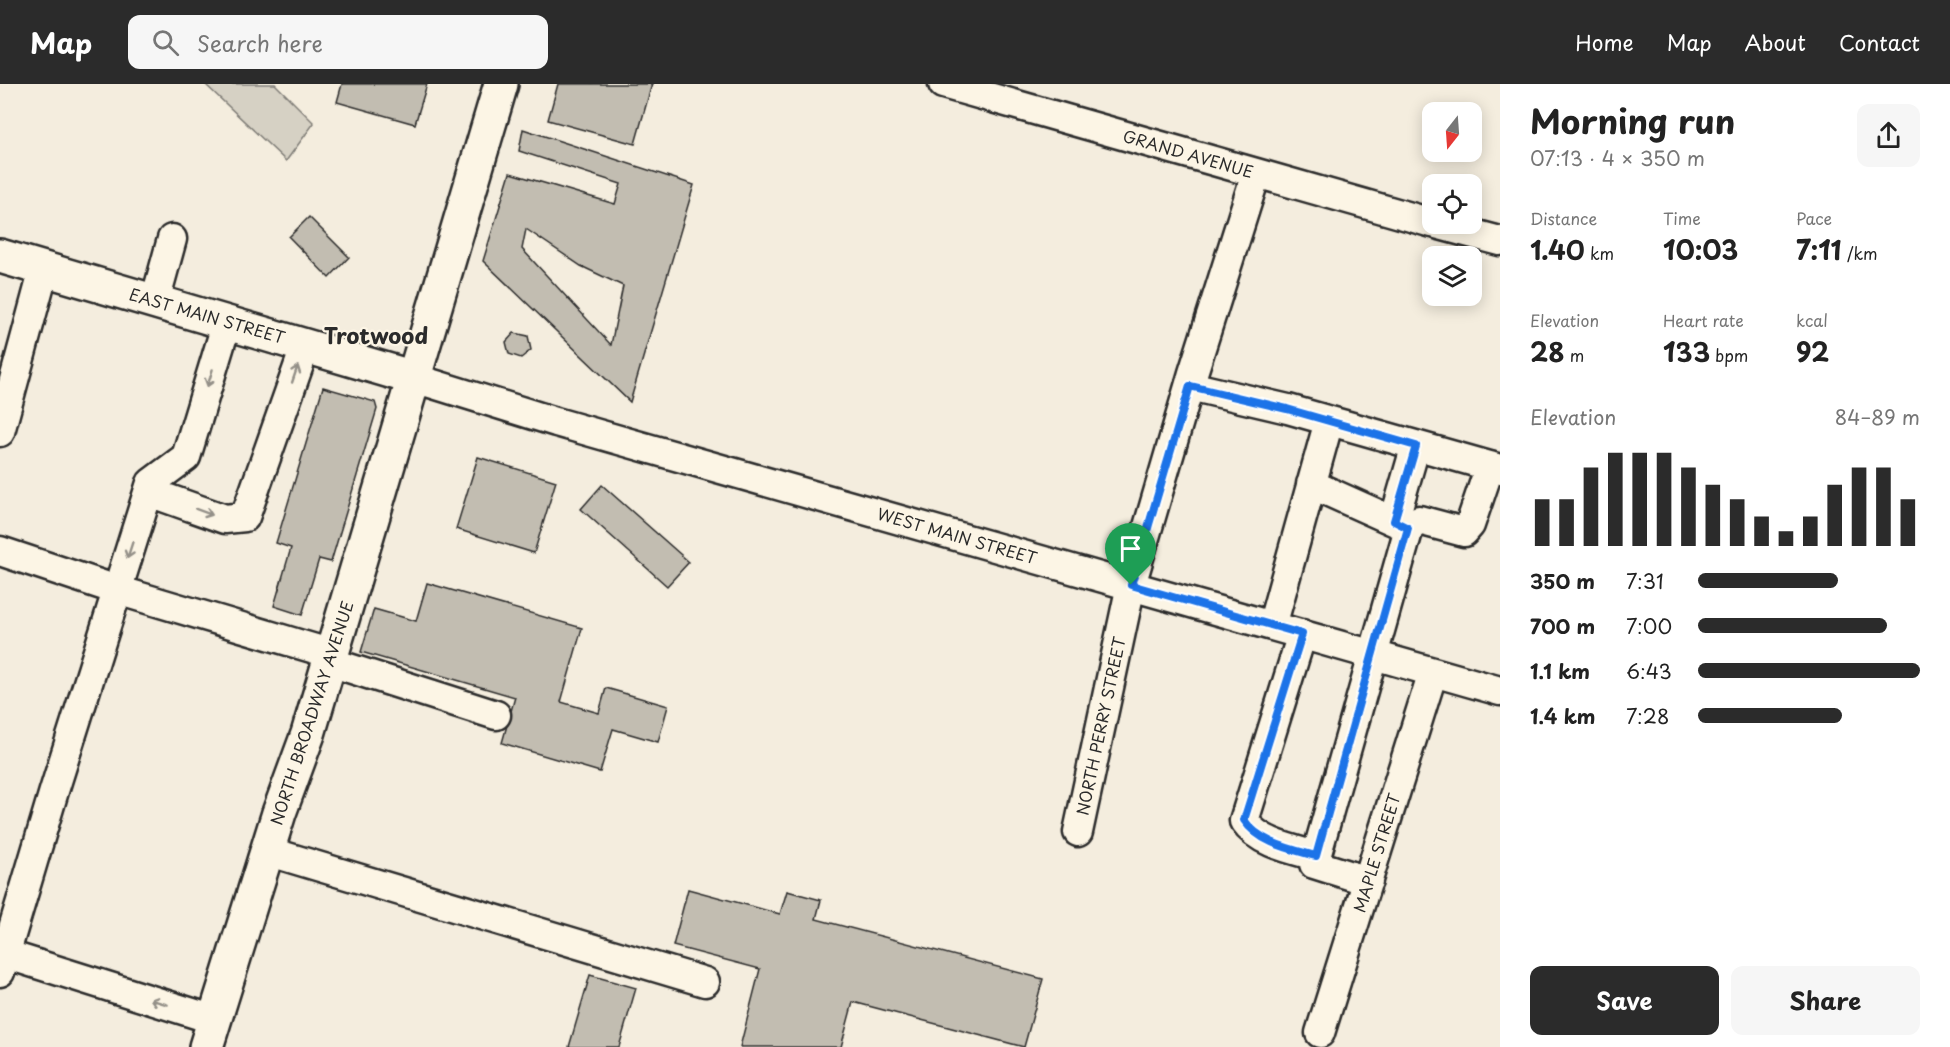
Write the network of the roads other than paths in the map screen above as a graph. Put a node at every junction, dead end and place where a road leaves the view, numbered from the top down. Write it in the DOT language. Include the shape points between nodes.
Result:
graph roads {
  1 [pos="501,84"];
  2 [pos="943,84"];
  3 [pos="1256,174"];
  4 [pos="1422,220"];
  5 [pos="1474,234"];
  6 [pos="172,239"];
  7 [pos="1500,241"];
  8 [pos="0,256"];
  9 [pos="44,269"];
  10 [pos="155,301"];
  11 [pos="227,322"];
  12 [pos="306,345"];
  13 [pos="414,378"];
  14 [pos="1190,386"];
  15 [pos="1329,421"];
  16 [pos="0,432"];
  17 [pos="1416,446"];
  18 [pos="1495,468"];
  19 [pos="1311,484"];
  20 [pos="149,492"];
  21 [pos="1401,525"];
  22 [pos="0,551"];
  23 [pos="1131,585"];
  24 [pos="117,590"];
  25 [pos="1272,626"];
  26 [pos="1302,634"];
  27 [pos="1374,653"];
  28 [pos="331,658"];
  29 [pos="1433,672"];
  30 [pos="1500,691"];
  31 [pos="496,715"];
  32 [pos="1078,832"];
  33 [pos="267,851"];
  34 [pos="1316,856"];
  35 [pos="1368,881"];
  36 [pos="3,963"];
  37 [pos="705,982"];
  38 [pos="210,1033"];
  39 [pos="1320,1033"];
  1 -- 13 [label="main road, NORTH BROADWAY AVENUE"];
  2 -- 3 [label="street, GRAND AVENUE"];
  3 -- 4 [label="street, GRAND AVENUE"];
  3 -- 14 [label="street, NORTH PERRY STREET"];
  5 -- 7 [label="street, GRAND AVENUE"];
  6 -- 10 [label="street"];
  8 -- 9 [label="main road, EAST MAIN STREET"];
  9 -- 10 [label="main road, EAST MAIN STREET"];
  9 -- 16 [label="street"];
  10 -- 11 [label="main road, EAST MAIN STREET"];
  11 -- 12 [label="main road, EAST MAIN STREET"];
  11 -- 20 [label="street, one-way" via="186,457 151,483"];
  12 -- 13 [label="main road, EAST MAIN STREET"];
  20 -- 12 [label="street, one-way" via="225,519 245,517"];
  13 -- 23 [label="street, WEST MAIN STREET"];
  13 -- 28 [label="main road, NORTH BROADWAY AVENUE"];
  14 -- 15 [label="street"];
  14 -- 23 [label="street, NORTH PERRY STREET"];
  15 -- 17 [label="street"];
  15 -- 19 [label="street"];
  17 -- 18 [label="street"];
  17 -- 21 [label="street"];
  18 -- 21 [label="street" via="1464,532 1419,520"];
  19 -- 21 [label="street"];
  19 -- 25 [label="street"];
  20 -- 24 [label="street, one-way"];
  21 -- 27 [label="street"];
  22 -- 24 [label="street"];
  23 -- 25 [label="street, WEST MAIN STREET"];
  23 -- 32 [label="street, NORTH PERRY STREET"];
  24 -- 28 [label="street"];
  24 -- 36 [label="street"];
  25 -- 26 [label="street, WEST MAIN STREET"];
  26 -- 27 [label="street, WEST MAIN STREET"];
  26 -- 34 [label="street" via="1244,820 1250,830 1275,844"];
  27 -- 29 [label="street, WEST MAIN STREET"];
  27 -- 34 [label="street"];
  28 -- 31 [label="street"];
  28 -- 33 [label="main road, NORTH BROADWAY AVENUE"];
  29 -- 30 [label="street, WEST MAIN STREET"];
  29 -- 35 [label="street, MAPLE STREET"];
  33 -- 37 [label="street"];
  33 -- 38 [label="main road, NORTH BROADWAY AVENUE"];
  34 -- 35 [label="street" via="1314,864"];
  35 -- 39 [label="street, MAPLE STREET"];
  38 -- 36 [label="street, one-way"];
}
